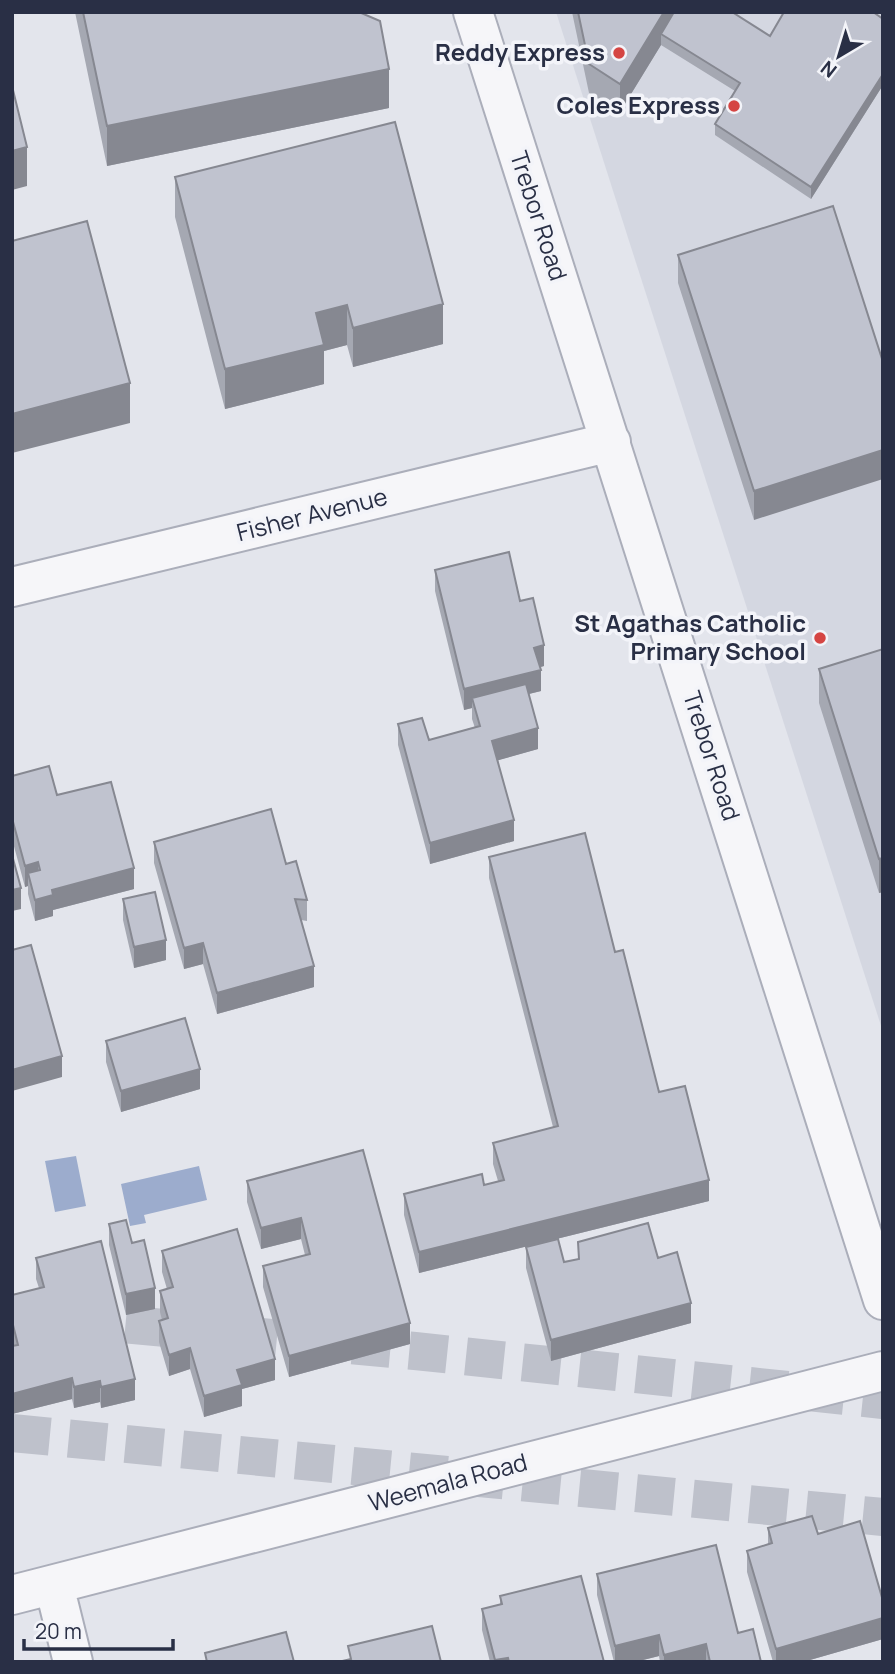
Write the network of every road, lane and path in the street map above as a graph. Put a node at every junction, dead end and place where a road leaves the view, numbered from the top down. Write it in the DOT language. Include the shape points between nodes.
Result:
graph roads {
  1 [pos="473,12"];
  2 [pos="611,442"];
  3 [pos="12,587"];
  4 [pos="883,1300"];
  5 [pos="883,1371"];
  6 [pos="54,1585"];
  7 [pos="12,1595"];
  8 [pos="73,1662"];
  1 -- 2 [label="street, Trebor Road"];
  2 -- 3 [label="street, Fisher Avenue"];
  2 -- 4 [label="street, Trebor Road"];
  5 -- 6 [label="street, Weemala Road"];
  6 -- 7 [label="street, Weemala Road"];
  6 -- 8 [label="street"];
}
